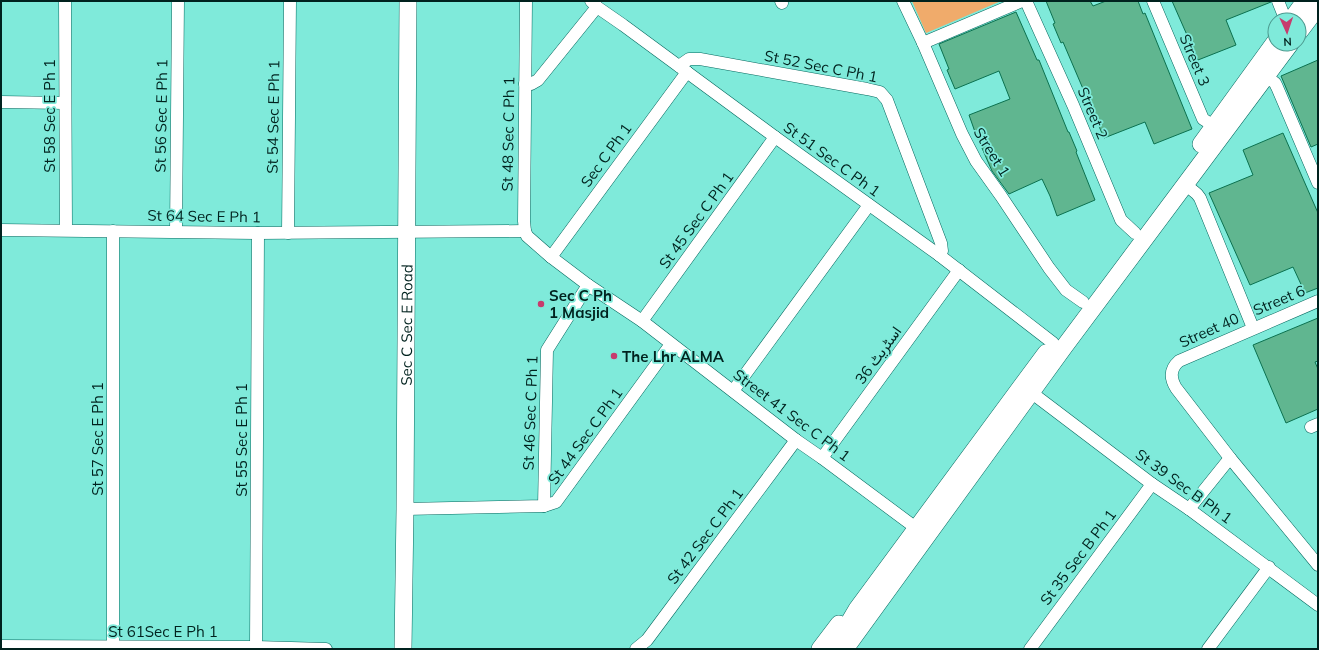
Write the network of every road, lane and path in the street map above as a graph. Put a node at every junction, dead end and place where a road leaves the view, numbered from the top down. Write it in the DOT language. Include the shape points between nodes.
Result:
graph roads {
  1 [pos="65,1"];
  2 [pos="178,1"];
  3 [pos="290,1"];
  4 [pos="408,1"];
  5 [pos="526,1"];
  6 [pos="903,1"];
  7 [pos="1022,1"];
  8 [pos="1026,1"];
  9 [pos="1153,1"];
  10 [pos="1278,1"];
  11 [pos="1305,1"];
  12 [pos="594,4"];
  13 [pos="1318,7"];
  14 [pos="1282,12"];
  15 [pos="1297,12"];
  16 [pos="1307,21"];
  17 [pos="923,43"];
  18 [pos="1268,52"];
  19 [pos="1284,52"];
  20 [pos="683,69"];
  21 [pos="1267,77"];
  22 [pos="525,84"];
  23 [pos="1,102"];
  24 [pos="65,103"];
  25 [pos="1214,126"];
  26 [pos="775,137"];
  27 [pos="1318,183"];
  28 [pos="1185,184"];
  29 [pos="869,205"];
  30 [pos="1,230"];
  31 [pos="66,230"];
  32 [pos="113,231"];
  33 [pos="176,231"];
  34 [pos="525,231"];
  35 [pos="288,232"];
  36 [pos="258,233"];
  37 [pos="407,233"];
  38 [pos="1135,233"];
  39 [pos="939,255"];
  40 [pos="551,256"];
  41 [pos="959,270"];
  42 [pos="588,285"];
  43 [pos="1318,300"];
  44 [pos="1083,302"];
  45 [pos="642,321"];
  46 [pos="1253,328"];
  47 [pos="1053,343"];
  48 [pos="671,344"];
  49 [pos="733,391"];
  50 [pos="1032,393"];
  51 [pos="796,440"];
  52 [pos="822,458"];
  53 [pos="1230,458"];
  54 [pos="1152,484"];
  55 [pos="544,506"];
  56 [pos="405,509"];
  57 [pos="1189,509"];
  58 [pos="916,528"];
  59 [pos="1318,565"];
  60 [pos="1268,567"];
  61 [pos="1318,605"];
  62 [pos="857,608"];
  63 [pos="1,646"];
  64 [pos="113,647"];
  65 [pos="256,647"];
  66 [pos="326,649"];
  67 [pos="403,649"];
  68 [pos="636,649"];
  69 [pos="820,649"];
  70 [pos="834,649"];
  71 [pos="845,649"];
  72 [pos="1030,649"];
  73 [pos="1208,649"];
  1 -- 24 [label="street, St 58 Sec E Ph 1"];
  2 -- 33 [label="street, St 56 Sec E Ph 1"];
  3 -- 35 [label="street, St 54 Sec E Ph 1"];
  4 -- 37 [label="main road, Sec C Sec E Road"];
  5 -- 22 [label="street, St 48 Sec C Ph 1"];
  6 -- 17 [label="street, Street 1"];
  7 -- 17 [label="street"];
  8 -- 38 [label="street, Street 2" via="1073,104 1121,220"];
  9 -- 25 [label="street, Street 3" via="1203,119"];
  10 -- 14 [label="street"];
  11 -- 15 [label="main road"];
  12 -- 20 [label="street, St 51 Sec C Ph 1"];
  12 -- 22 [label="street" via="538,80"];
  13 -- 16 [label="main road"];
  17 -- 44 [label="street, Street 1" via="976,161 1049,268 1066,290"];
  18 -- 25 [label="main road"];
  19 -- 21 [label="main road"];
  20 -- 26 [label="street, St 51 Sec C Ph 1"];
  20 -- 39 [label="street, St 52 Sec C Ph 1" via="689,59 700,59 880,92 887,100 941,243 942,251"];
  20 -- 40 [label="street, Sec C Ph 1"];
  21 -- 27 [label="street" via="1277,87"];
  21 -- 28 [label="main road"];
  22 -- 34 [label="street, St 48 Sec C Ph 1"];
  23 -- 24 [label="street"];
  24 -- 31 [label="street, St 58 Sec E Ph 1"];
  25 -- 38 [label="main road"];
  26 -- 29 [label="street, St 51 Sec C Ph 1"];
  26 -- 45 [label="street, St 45 Sec C Ph 1"];
  28 -- 46 [label="street, Street 40" via="1200,198"];
  28 -- 50 [label="main road"];
  29 -- 39 [label="street, St 51 Sec C Ph 1"];
  29 -- 49 [label="street"];
  30 -- 31 [label="street, St 64 Sec E Ph 1"];
  31 -- 32 [label="street, St 64 Sec E Ph 1"];
  32 -- 33 [label="street, St 64 Sec E Ph 1"];
  32 -- 64 [label="street, St 57 Sec E Ph 1"];
  33 -- 36 [label="street, St 64 Sec E Ph 1"];
  34 -- 37 [label="street, St 64 Sec E Ph 1"];
  34 -- 40 [label="street"];
  35 -- 36 [label="street, St 64 Sec E Ph 1"];
  35 -- 37 [label="street, St 64 Sec E Ph 1"];
  36 -- 65 [label="street, St 55 Sec E Ph 1"];
  37 -- 56 [label="main road, Sec C Sec E Road"];
  38 -- 44 [label="main road"];
  39 -- 41 [label="street, St 51 Sec C Ph 1"];
  40 -- 42 [label="street, Street 41 Sec C Ph 1"];
  41 -- 47 [label="street, St 51 Sec C Ph 1"];
  41 -- 52 [label="street, اسٹریٹ 36"];
  42 -- 45 [label="street, Street 41 Sec C Ph 1"];
  42 -- 55 [label="street, St 46 Sec C Ph 1" via="547,350"];
  43 -- 46 [label="street, Street 6"];
  44 -- 47 [label="main road"];
  45 -- 48 [label="street, Street 41 Sec C Ph 1"];
  46 -- 53 [label="street, Street 40" via="1179,361 1171,373 1176,388"];
  47 -- 58 [label="main road"];
  48 -- 49 [label="street, Street 41 Sec C Ph 1"];
  48 -- 55 [label="street, St 44 Sec C Ph 1" via="556,502"];
  49 -- 51 [label="street, Street 41 Sec C Ph 1"];
  50 -- 54 [label="street, St 39 Sec B Ph 1"];
  50 -- 71 [label="main road"];
  51 -- 52 [label="street, Street 41 Sec C Ph 1"];
  51 -- 68 [label="street, St 42 Sec C Ph 1" via="647,640"];
  52 -- 58 [label="street, Street 41 Sec C Ph 1"];
  53 -- 57 [label="street"];
  53 -- 59 [label="street, Street 40"];
  54 -- 57 [label="street, St 39 Sec B Ph 1"];
  54 -- 72 [label="street, St 35 Sec B Ph 1"];
  55 -- 56 [label="street"];
  56 -- 67 [label="main road, Sec C Sec E Road"];
  57 -- 60 [label="street, St 39 Sec B Ph 1"];
  58 -- 62 [label="main road"];
  60 -- 61 [label="street, St 39 Sec B Ph 1"];
  60 -- 73 [label="street"];
  62 -- 69 [label="main road" via="837,626"];
  62 -- 70 [label="main road"];
  63 -- 64 [label="street, St 61Sec E Ph 1"];
  64 -- 65 [label="street, St 61Sec E Ph 1"];
  65 -- 66 [label="street, St 61Sec E Ph 1"];
}
